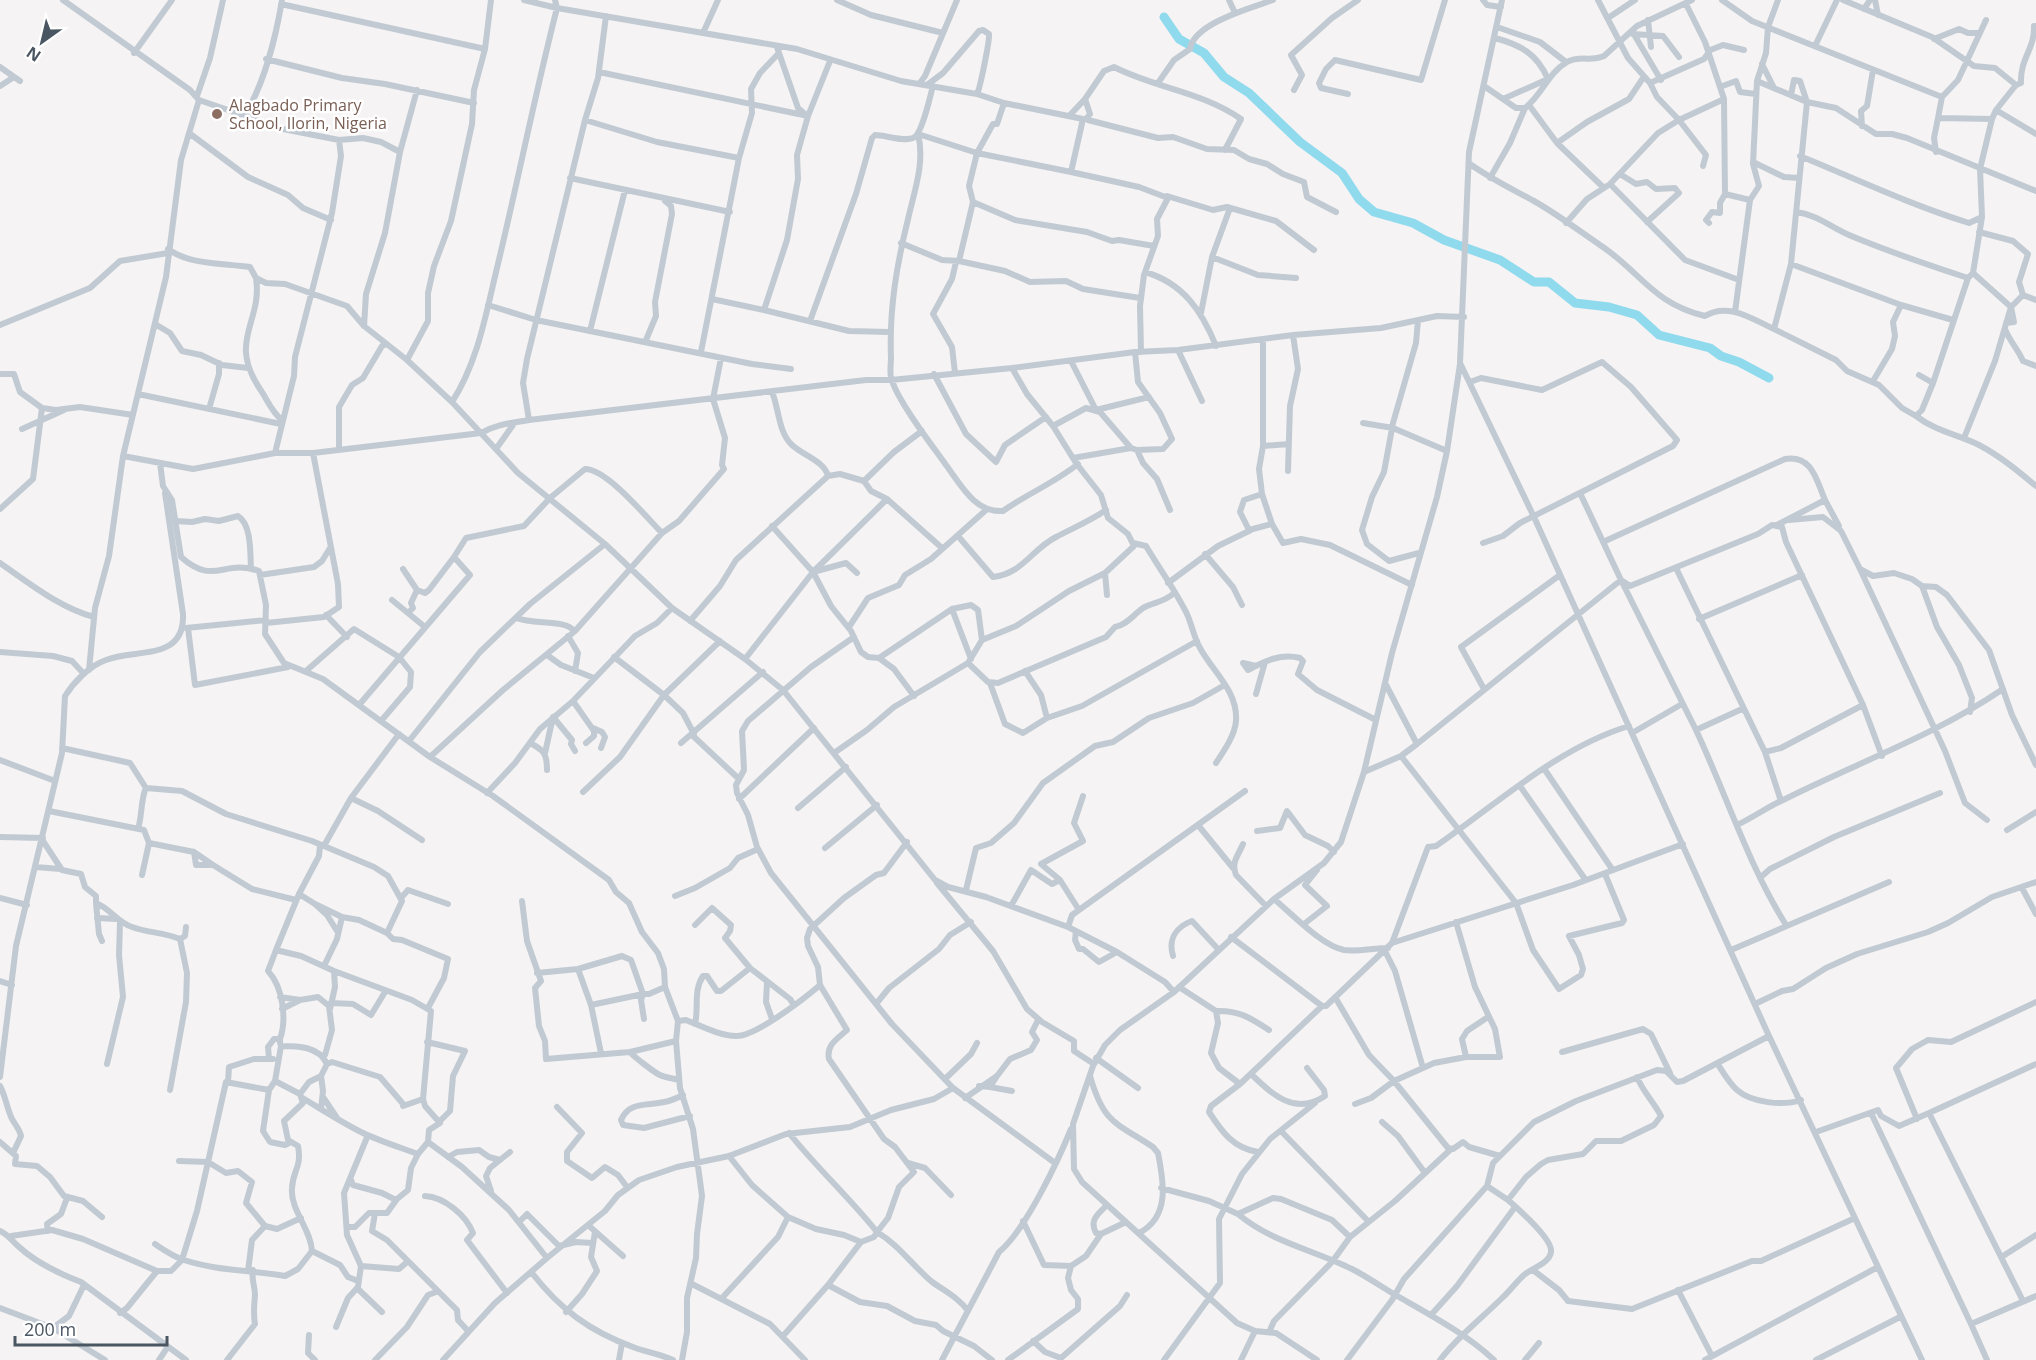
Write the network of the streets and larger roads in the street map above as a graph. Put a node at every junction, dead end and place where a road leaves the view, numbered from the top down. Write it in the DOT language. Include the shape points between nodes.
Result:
graph roads {
  1 [pos="63,0"];
  2 [pos="172,0"];
  3 [pos="223,0"];
  4 [pos="491,0"];
  5 [pos="525,0"];
  6 [pos="555,0"];
  7 [pos="717,0"];
  8 [pos="837,0"];
  9 [pos="957,0"];
  10 [pos="1229,0"];
  11 [pos="1273,0"];
  12 [pos="1358,0"];
  13 [pos="1445,0"];
  14 [pos="1483,0"];
  15 [pos="1598,0"];
  16 [pos="1635,0"];
  17 [pos="1722,0"];
  18 [pos="1778,0"];
  19 [pos="1838,0"];
  20 [pos="1843,0"];
  21 [pos="1870,0"];
  22 [pos="1875,0"];
  23 [pos="282,2"];
  24 [pos="1689,2"];
  25 [pos="1502,4"];
  26 [pos="557,8"];
  27 [pos="1864,9"];
  28 [pos="1235,13"];
  29 [pos="1878,15"];
  30 [pos="606,16"];
  31 [pos="1608,18"];
  32 [pos="1648,20"];
  33 [pos="1986,20"];
  34 [pos="2036,26"];
  35 [pos="1497,27"];
  36 [pos="1768,27"];
  37 [pos="703,33"];
  38 [pos="943,33"];
  39 [pos="1633,33"];
  40 [pos="1980,33"];
  41 [pos="1650,34"];
  42 [pos="1671,34"];
  43 [pos="1663,36"];
  44 [pos="1495,38"];
  45 [pos="1934,39"];
  46 [pos="1621,40"];
  47 [pos="1815,46"];
  48 [pos="1651,47"];
  49 [pos="485,50"];
  50 [pos="778,50"];
  51 [pos="1744,50"];
  52 [pos="1708,52"];
  53 [pos="134,53"];
  54 [pos="1679,57"];
  55 [pos="266,59"];
  56 [pos="830,61"];
  57 [pos="1966,61"];
  58 [pos="1566,62"];
  59 [pos="1762,64"];
  60 [pos="0,67"];
  61 [pos="1873,70"];
  62 [pos="599,72"];
  63 [pos="1643,78"];
  64 [pos="1548,79"];
  65 [pos="1661,80"];
  66 [pos="1757,81"];
  67 [pos="1158,83"];
  68 [pos="1650,83"];
  69 [pos="919,84"];
  70 [pos="2016,84"];
  71 [pos="930,85"];
  72 [pos="0,86"];
  73 [pos="1484,86"];
  74 [pos="1720,87"];
  75 [pos="1774,88"];
  76 [pos="417,90"];
  77 [pos="1294,90"];
  78 [pos="977,94"];
  79 [pos="1348,94"];
  80 [pos="1756,94"];
  81 [pos="1791,95"];
  82 [pos="1942,97"];
  83 [pos="198,98"];
  84 [pos="1085,99"];
  85 [pos="1503,99"];
  86 [pos="1724,99"];
  87 [pos="752,102"];
  88 [pos="1807,102"];
  89 [pos="474,103"];
  90 [pos="1004,103"];
  91 [pos="1527,106"];
  92 [pos="1996,110"];
  93 [pos="1070,115"];
  94 [pos="244,116"];
  95 [pos="808,116"];
  96 [pos="1938,118"];
  97 [pos="1085,119"];
  98 [pos="1992,119"];
  99 [pos="585,120"];
  100 [pos="1678,120"];
  101 [pos="1862,126"];
  102 [pos="189,133"];
  103 [pos="2035,133"];
  104 [pos="918,134"];
  105 [pos="339,140"];
  106 [pos="1557,143"];
  107 [pos="1225,150"];
  108 [pos="400,152"];
  109 [pos="1936,152"];
  110 [pos="977,153"];
  111 [pos="1800,156"];
  112 [pos="739,159"];
  113 [pos="1753,162"];
  114 [pos="1470,164"];
  115 [pos="1703,166"];
  116 [pos="1980,169"];
  117 [pos="1771,171"];
  118 [pos="1071,172"];
  119 [pos="1620,174"];
  120 [pos="1756,176"];
  121 [pos="570,178"];
  122 [pos="1490,178"];
  123 [pos="1799,178"];
  124 [pos="1607,186"];
  125 [pos="625,190"];
  126 [pos="2036,191"];
  127 [pos="1725,194"];
  128 [pos="1167,196"];
  129 [pos="662,198"];
  130 [pos="1750,200"];
  131 [pos="973,202"];
  132 [pos="1230,208"];
  133 [pos="730,212"];
  134 [pos="1336,212"];
  135 [pos="1797,212"];
  136 [pos="1983,217"];
  137 [pos="331,220"];
  138 [pos="1647,222"];
  139 [pos="1566,223"];
  140 [pos="1709,223"];
  141 [pos="1979,232"];
  142 [pos="901,243"];
  143 [pos="1154,246"];
  144 [pos="1314,250"];
  145 [pos="168,251"];
  146 [pos="1212,257"];
  147 [pos="957,261"];
  148 [pos="1791,264"];
  149 [pos="1145,272"];
  150 [pos="1970,275"];
  151 [pos="256,278"];
  152 [pos="1296,278"];
  153 [pos="1739,280"];
  154 [pos="311,295"];
  155 [pos="2023,295"];
  156 [pos="1140,298"];
  157 [pos="712,299"];
  158 [pos="2036,300"];
  159 [pos="488,305"];
  160 [pos="1900,305"];
  161 [pos="2011,307"];
  162 [pos="764,310"];
  163 [pos="1735,312"];
  164 [pos="1201,313"];
  165 [pos="1464,317"];
  166 [pos="536,320"];
  167 [pos="1418,320"];
  168 [pos="1953,320"];
  169 [pos="810,321"];
  170 [pos="154,324"];
  171 [pos="0,325"];
  172 [pos="364,326"];
  173 [pos="2005,326"];
  174 [pos="1774,329"];
  175 [pos="590,331"];
  176 [pos="889,332"];
  177 [pos="1293,335"];
  178 [pos="1263,339"];
  179 [pos="646,340"];
  180 [pos="387,344"];
  181 [pos="1216,346"];
  182 [pos="1178,350"];
  183 [pos="701,352"];
  184 [pos="1138,352"];
  185 [pos="722,358"];
  186 [pos="407,360"];
  187 [pos="1071,361"];
  188 [pos="219,363"];
  189 [pos="1460,363"];
  190 [pos="2036,366"];
  191 [pos="248,368"];
  192 [pos="1012,368"];
  193 [pos="792,369"];
  194 [pos="955,373"];
  195 [pos="934,374"];
  196 [pos="0,375"];
  197 [pos="1919,375"];
  198 [pos="891,380"];
  199 [pos="1873,381"];
  200 [pos="1470,382"];
  201 [pos="1934,383"];
  202 [pos="772,392"];
  203 [pos="138,394"];
  204 [pos="1149,397"];
  205 [pos="712,399"];
  206 [pos="1202,401"];
  207 [pos="452,402"];
  208 [pos="42,408"];
  209 [pos="67,408"];
  210 [pos="208,409"];
  211 [pos="1096,410"];
  212 [pos="133,415"];
  213 [pos="1916,416"];
  214 [pos="1046,417"];
  215 [pos="41,420"];
  216 [pos="530,420"];
  217 [pos="281,422"];
  218 [pos="1363,423"];
  219 [pos="513,425"];
  220 [pos="1053,426"];
  221 [pos="1394,428"];
  222 [pos="22,429"];
  223 [pos="922,431"];
  224 [pos="481,433"];
  225 [pos="1964,438"];
  226 [pos="1289,444"];
  227 [pos="1263,446"];
  228 [pos="339,448"];
  229 [pos="496,448"];
  230 [pos="1134,449"];
  231 [pos="1447,451"];
  232 [pos="275,453"];
  233 [pos="313,453"];
  234 [pos="123,456"];
  235 [pos="1073,458"];
  236 [pos="160,463"];
  237 [pos="1078,464"];
  238 [pos="1288,471"];
  239 [pos="828,476"];
  240 [pos="864,481"];
  241 [pos="2036,486"];
  242 [pos="165,493"];
  243 [pos="1580,493"];
  244 [pos="1262,495"];
  245 [pos="550,498"];
  246 [pos="887,499"];
  247 [pos="1825,500"];
  248 [pos="0,509"];
  249 [pos="986,510"];
  250 [pos="1106,510"];
  251 [pos="1170,510"];
  252 [pos="1534,517"];
  253 [pos="1789,520"];
  254 [pos="175,521"];
  255 [pos="1272,524"];
  256 [pos="772,525"];
  257 [pos="1777,525"];
  258 [pos="1252,530"];
  259 [pos="1841,531"];
  260 [pos="662,533"];
  261 [pos="958,536"];
  262 [pos="1603,542"];
  263 [pos="1133,543"];
  264 [pos="1483,543"];
  265 [pos="605,544"];
  266 [pos="330,547"];
  267 [pos="942,548"];
  268 [pos="1419,553"];
  269 [pos="1205,554"];
  270 [pos="454,557"];
  271 [pos="0,563"];
  272 [pos="251,568"];
  273 [pos="1676,568"];
  274 [pos="404,569"];
  275 [pos="632,569"];
  276 [pos="1860,569"];
  277 [pos="813,572"];
  278 [pos="857,573"];
  279 [pos="1105,573"];
  280 [pos="260,575"];
  281 [pos="1802,575"];
  282 [pos="1560,576"];
  283 [pos="1621,580"];
  284 [pos="1168,583"];
  285 [pos="1412,585"];
  286 [pos="1922,586"];
  287 [pos="417,590"];
  288 [pos="1174,593"];
  289 [pos="1107,595"];
  290 [pos="392,600"];
  291 [pos="1242,605"];
  292 [pos="672,608"];
  293 [pos="952,609"];
  294 [pos="408,613"];
  295 [pos="1577,614"];
  296 [pos="326,615"];
  297 [pos="94,617"];
  298 [pos="517,618"];
  299 [pos="1699,619"];
  300 [pos="690,621"];
  301 [pos="266,622"];
  302 [pos="425,627"];
  303 [pos="849,627"];
  304 [pos="185,628"];
  305 [pos="571,633"];
  306 [pos="347,637"];
  307 [pos="854,637"];
  308 [pos="982,640"];
  309 [pos="720,641"];
  310 [pos="1197,641"];
  311 [pos="0,652"];
  312 [pos="547,654"];
  313 [pos="399,657"];
  314 [pos="614,657"];
  315 [pos="879,658"];
  316 [pos="745,659"];
  317 [pos="970,661"];
  318 [pos="1265,662"];
  319 [pos="1256,666"];
  320 [pos="288,667"];
  321 [pos="306,671"];
  322 [pos="575,671"];
  323 [pos="1025,671"];
  324 [pos="86,672"];
  325 [pos="763,672"];
  326 [pos="594,678"];
  327 [pos="990,683"];
  328 [pos="1385,683"];
  329 [pos="1223,686"];
  330 [pos="1484,689"];
  331 [pos="2003,689"];
  332 [pos="783,690"];
  333 [pos="664,694"];
  334 [pos="1256,694"];
  335 [pos="914,696"];
  336 [pos="573,701"];
  337 [pos="1682,704"];
  338 [pos="359,705"];
  339 [pos="1863,705"];
  340 [pos="1742,709"];
  341 [pos="1970,712"];
  342 [pos="553,717"];
  343 [pos="1047,718"];
  344 [pos="1376,720"];
  345 [pos="381,721"];
  346 [pos="387,726"];
  347 [pos="593,728"];
  348 [pos="814,728"];
  349 [pos="1630,730"];
  350 [pos="1696,730"];
  351 [pos="1935,730"];
  352 [pos="399,734"];
  353 [pos="693,734"];
  354 [pos="393,741"];
  355 [pos="409,741"];
  356 [pos="530,743"];
  357 [pos="586,743"];
  358 [pos="681,743"];
  359 [pos="1417,744"];
  360 [pos="62,748"];
  361 [pos="601,748"];
  362 [pos="575,751"];
  363 [pos="1765,752"];
  364 [pos="545,753"];
  365 [pos="834,753"];
  366 [pos="1401,756"];
  367 [pos="1882,756"];
  368 [pos="430,757"];
  369 [pos="0,760"];
  370 [pos="1216,763"];
  371 [pos="2036,765"];
  372 [pos="846,767"];
  373 [pos="547,770"];
  374 [pos="1545,770"];
  375 [pos="1364,772"];
  376 [pos="739,779"];
  377 [pos="55,781"];
  378 [pos="1520,786"];
  379 [pos="146,788"];
  380 [pos="1245,791"];
  381 [pos="584,792"];
  382 [pos="487,793"];
  383 [pos="1940,793"];
  384 [pos="1083,796"];
  385 [pos="351,798"];
  386 [pos="739,799"];
  387 [pos="1781,801"];
  388 [pos="877,805"];
  389 [pos="798,808"];
  390 [pos="49,811"];
  391 [pos="2036,812"];
  392 [pos="1987,820"];
  393 [pos="1198,825"];
  394 [pos="1737,825"];
  395 [pos="138,829"];
  396 [pos="1460,829"];
  397 [pos="2007,830"];
  398 [pos="1257,831"];
  399 [pos="0,837"];
  400 [pos="43,839"];
  401 [pos="422,840"];
  402 [pos="907,842"];
  403 [pos="149,843"];
  404 [pos="1243,844"];
  405 [pos="1683,844"];
  406 [pos="320,845"];
  407 [pos="825,848"];
  408 [pos="758,849"];
  409 [pos="194,852"];
  410 [pos="1334,852"];
  411 [pos="1323,863"];
  412 [pos="213,865"];
  413 [pos="35,867"];
  414 [pos="1612,868"];
  415 [pos="61,869"];
  416 [pos="1234,869"];
  417 [pos="1605,874"];
  418 [pos="142,875"];
  419 [pos="1761,877"];
  420 [pos="1585,879"];
  421 [pos="935,880"];
  422 [pos="1060,880"];
  423 [pos="1889,882"];
  424 [pos="2036,882"];
  425 [pos="2022,888"];
  426 [pos="966,890"];
  427 [pos="675,896"];
  428 [pos="297,897"];
  429 [pos="401,897"];
  430 [pos="0,898"];
  431 [pos="1274,899"];
  432 [pos="522,901"];
  433 [pos="96,903"];
  434 [pos="1516,903"];
  435 [pos="27,904"];
  436 [pos="315,904"];
  437 [pos="448,904"];
  438 [pos="1011,906"];
  439 [pos="1266,906"];
  440 [pos="1079,910"];
  441 [pos="2036,914"];
  442 [pos="342,917"];
  443 [pos="97,918"];
  444 [pos="118,920"];
  445 [pos="971,922"];
  446 [pos="1456,922"];
  447 [pos="1304,924"];
  448 [pos="695,925"];
  449 [pos="814,925"];
  450 [pos="1786,925"];
  451 [pos="186,927"];
  452 [pos="1068,927"];
  453 [pos="1076,931"];
  454 [pos="387,933"];
  455 [pos="338,934"];
  456 [pos="1231,937"];
  457 [pos="180,939"];
  458 [pos="102,941"];
  459 [pos="1388,947"];
  460 [pos="1218,949"];
  461 [pos="276,950"];
  462 [pos="1731,950"];
  463 [pos="1116,952"];
  464 [pos="1173,956"];
  465 [pos="324,966"];
  466 [pos="750,968"];
  467 [pos="578,969"];
  468 [pos="334,971"];
  469 [pos="537,973"];
  470 [pos="0,981"];
  471 [pos="766,982"];
  472 [pos="820,985"];
  473 [pos="12,986"];
  474 [pos="665,987"];
  475 [pos="1176,990"];
  476 [pos="385,992"];
  477 [pos="643,994"];
  478 [pos="785,995"];
  479 [pos="280,997"];
  480 [pos="1335,997"];
  481 [pos="300,1000"];
  482 [pos="2036,1002"];
  483 [pos="876,1004"];
  484 [pos="1755,1004"];
  485 [pos="591,1005"];
  486 [pos="794,1005"];
  487 [pos="330,1006"];
  488 [pos="1322,1006"];
  489 [pos="428,1008"];
  490 [pos="282,1009"];
  491 [pos="786,1010"];
  492 [pos="1216,1011"];
  493 [pos="1488,1017"];
  494 [pos="644,1018"];
  495 [pos="772,1019"];
  496 [pos="1038,1020"];
  497 [pos="678,1021"];
  498 [pos="695,1024"];
  499 [pos="1269,1030"];
  500 [pos="1769,1036"];
  501 [pos="427,1041"];
  502 [pos="676,1041"];
  503 [pos="280,1043"];
  504 [pos="977,1043"];
  505 [pos="630,1052"];
  506 [pos="1562,1052"];
  507 [pos="601,1053"];
  508 [pos="322,1056"];
  509 [pos="1466,1057"];
  510 [pos="269,1059"];
  511 [pos="280,1059"];
  512 [pos="1095,1061"];
  513 [pos="1717,1063"];
  514 [pos="107,1064"];
  515 [pos="327,1064"];
  516 [pos="2036,1064"];
  517 [pos="1307,1068"];
  518 [pos="1423,1068"];
  519 [pos="1251,1074"];
  520 [pos="321,1076"];
  521 [pos="998,1076"];
  522 [pos="1090,1076"];
  523 [pos="0,1077"];
  524 [pos="1637,1077"];
  525 [pos="1673,1078"];
  526 [pos="945,1079"];
  527 [pos="679,1080"];
  528 [pos="275,1081"];
  529 [pos="228,1082"];
  530 [pos="1394,1082"];
  531 [pos="1240,1084"];
  532 [pos="0,1086"];
  533 [pos="979,1086"];
  534 [pos="990,1087"];
  535 [pos="953,1088"];
  536 [pos="1138,1088"];
  537 [pos="170,1090"];
  538 [pos="269,1090"];
  539 [pos="1011,1091"];
  540 [pos="683,1095"];
  541 [pos="300,1096"];
  542 [pos="322,1096"];
  543 [pos="965,1098"];
  544 [pos="423,1099"];
  545 [pos="1801,1100"];
  546 [pos="1315,1103"];
  547 [pos="1355,1104"];
  548 [pos="557,1107"];
  549 [pos="321,1109"];
  550 [pos="1871,1113"];
  551 [pos="1929,1113"];
  552 [pos="690,1116"];
  553 [pos="337,1118"];
  554 [pos="872,1118"];
  555 [pos="1917,1119"];
  556 [pos="439,1122"];
  557 [pos="1382,1122"];
  558 [pos="1073,1124"];
  559 [pos="1281,1131"];
  560 [pos="1816,1132"];
  561 [pos="789,1133"];
  562 [pos="368,1135"];
  563 [pos="0,1142"];
  564 [pos="291,1142"];
  565 [pos="428,1142"];
  566 [pos="1450,1150"];
  567 [pos="510,1152"];
  568 [pos="1258,1152"];
  569 [pos="1486,1152"];
  570 [pos="13,1153"];
  571 [pos="418,1155"];
  572 [pos="729,1156"];
  573 [pos="1500,1156"];
  574 [pos="448,1157"];
  575 [pos="500,1160"];
  576 [pos="179,1161"];
  577 [pos="710,1161"];
  578 [pos="208,1162"];
  579 [pos="908,1162"];
  580 [pos="696,1163"];
  581 [pos="1055,1163"];
  582 [pos="1493,1163"];
  583 [pos="701,1173"];
  584 [pos="1425,1173"];
  585 [pos="351,1180"];
  586 [pos="1487,1186"];
  587 [pos="627,1188"];
  588 [pos="1161,1188"];
  589 [pos="492,1194"];
  590 [pos="951,1195"];
  591 [pos="425,1196"];
  592 [pos="67,1198"];
  593 [pos="396,1200"];
  594 [pos="1508,1200"];
  595 [pos="1107,1205"];
  596 [pos="1515,1207"];
  597 [pos="1225,1208"];
  598 [pos="375,1213"];
  599 [pos="1238,1215"];
  600 [pos="102,1217"];
  601 [pos="788,1217"];
  602 [pos="301,1218"];
  603 [pos="1855,1218"];
  604 [pos="520,1221"];
  605 [pos="1023,1221"];
  606 [pos="1368,1221"];
  607 [pos="1126,1222"];
  608 [pos="265,1226"];
  609 [pos="588,1226"];
  610 [pos="348,1227"];
  611 [pos="0,1231"];
  612 [pos="48,1231"];
  613 [pos="595,1232"];
  614 [pos="878,1232"];
  615 [pos="1139,1233"];
  616 [pos="1101,1234"];
  617 [pos="2036,1235"];
  618 [pos="11,1236"];
  619 [pos="1350,1237"];
  620 [pos="861,1242"];
  621 [pos="592,1243"];
  622 [pos="155,1245"];
  623 [pos="559,1246"];
  624 [pos="312,1251"];
  625 [pos="623,1256"];
  626 [pos="2003,1256"];
  627 [pos="547,1258"];
  628 [pos="182,1260"];
  629 [pos="407,1262"];
  630 [pos="1332,1262"];
  631 [pos="361,1266"];
  632 [pos="1071,1266"];
  633 [pos="1878,1267"];
  634 [pos="1533,1270"];
  635 [pos="157,1271"];
  636 [pos="251,1271"];
  637 [pos="531,1273"];
  638 [pos="358,1284"];
  639 [pos="692,1284"];
  640 [pos="84,1285"];
  641 [pos="828,1286"];
  642 [pos="1678,1290"];
  643 [pos="436,1292"];
  644 [pos="507,1293"];
  645 [pos="1127,1295"];
  646 [pos="1396,1295"];
  647 [pos="2036,1296"];
  648 [pos="1212,1297"];
  649 [pos="722,1298"];
  650 [pos="2023,1301"];
  651 [pos="0,1308"];
  652 [pos="968,1311"];
  653 [pos="382,1312"];
  654 [pos="566,1312"];
  655 [pos="120,1313"];
  656 [pos="1431,1316"];
  657 [pos="1900,1317"];
  658 [pos="1971,1324"];
  659 [pos="53,1328"];
  660 [pos="336,1328"];
  661 [pos="1270,1330"];
  662 [pos="468,1331"];
  663 [pos="1255,1331"];
  664 [pos="1461,1334"];
  665 [pos="309,1335"];
  666 [pos="955,1335"];
  667 [pos="783,1336"];
  668 [pos="1033,1341"];
  669 [pos="622,1343"];
  670 [pos="1539,1343"];
  671 [pos="167,1348"];
  672 [pos="1712,1356"];
  673 [pos="445,1359"];
  674 [pos="1063,1359"];
  675 [pos="105,1360"];
  676 [pos="159,1360"];
  677 [pos="186,1360"];
  678 [pos="228,1360"];
  679 [pos="315,1360"];
  680 [pos="375,1360"];
  681 [pos="620,1360"];
  682 [pos="673,1360"];
  683 [pos="682,1360"];
  684 [pos="805,1360"];
  685 [pos="942,1360"];
  686 [pos="992,1360"];
  687 [pos="1008,1360"];
  688 [pos="1164,1360"];
  689 [pos="1240,1360"];
  690 [pos="1317,1360"];
  691 [pos="1347,1360"];
  692 [pos="1440,1360"];
  693 [pos="1494,1360"];
  694 [pos="1526,1360"];
  695 [pos="1705,1360"];
  696 [pos="1816,1360"];
  697 [pos="1922,1360"];
  698 [pos="1986,1360"];
  1 -- 53 [label="street"];
  2 -- 53 [label="street"];
  3 -- 83 [label="street"];
  4 -- 49 [label="street"];
  5 -- 26 [label="street"];
  6 -- 26 [label="street"];
  7 -- 37 [label="street"];
  8 -- 38 [label="street" via="871,15"];
  9 -- 38 [label="street"];
  10 -- 28 [label="street"];
  11 -- 28 [label="street"];
  12 -- 77 [label="street" via="1291,55 1302,75"];
  13 -- 79 [label="street" via="1421,80 1335,60 1320,77 1320,88"];
  14 -- 25 [label="street" via="1486,5"];
  15 -- 31 [label="street"];
  16 -- 31 [label="street"];
  17 -- 36 [label="street"];
  18 -- 36 [label="street"];
  19 -- 47 [label="street"];
  20 -- 27 [label="street"];
  21 -- 27 [label="street"];
  22 -- 29 [label="street"];
  23 -- 49 [label="street"];
  23 -- 55 [label="street"];
  24 -- 32 [label="street"];
  24 -- 52 [label="street"];
  25 -- 35 [label="street"];
  26 -- 30 [label="street"];
  26 -- 159 [label="street"];
  27 -- 29 [label="street"];
  28 -- 67 [label="street" via="1202,31"];
  29 -- 45 [label="street"];
  30 -- 37 [label="street"];
  30 -- 62 [label="street"];
  31 -- 46 [label="street"];
  32 -- 39 [label="street"];
  32 -- 41 [label="street"];
  33 -- 40 [label="street"];
  34 -- 70 [label="street" via="2021,68 2021,83"];
  35 -- 44 [label="street"];
  35 -- 58 [label="street" via="1540,42"];
  36 -- 47 [label="street"];
  36 -- 59 [label="street"];
  37 -- 50 [label="street"];
  38 -- 69 [label="street"];
  39 -- 41 [label="street"];
  39 -- 46 [label="street"];
  39 -- 65 [label="street"];
  40 -- 45 [label="street" via="1959,29"];
  40 -- 57 [label="street"];
  41 -- 43 [label="street"];
  41 -- 48 [label="street"];
  42 -- 43 [label="street"];
  43 -- 54 [label="street"];
  44 -- 64 [label="street" via="1535,56"];
  44 -- 73 [label="street"];
  45 -- 57 [label="street"];
  46 -- 58 [label="street" via="1597,59"];
  46 -- 63 [label="street"];
  47 -- 61 [label="street"];
  49 -- 89 [label="street"];
  50 -- 56 [label="street" via="797,49"];
  50 -- 87 [label="street" via="754,83"];
  50 -- 95 [label="street" via="798,108"];
  51 -- 52 [label="street" via="1723,45"];
  52 -- 65 [label="street" via="1704,59"];
  52 -- 74 [label="street"];
  53 -- 83 [label="street"];
  55 -- 76 [label="street" via="342,78"];
  55 -- 94 [label="street"];
  56 -- 69 [label="street"];
  56 -- 95 [label="street"];
  57 -- 70 [label="street" via="1995,68"];
  57 -- 82 [label="street" via="1958,80"];
  58 -- 64 [label="street"];
  59 -- 66 [label="street"];
  59 -- 75 [label="street"];
  60 -- 72 [label="street" via="17,79"];
  61 -- 82 [label="street"];
  61 -- 101 [label="street" via="1867,106 1861,111"];
  62 -- 87 [label="street"];
  62 -- 99 [label="street"];
  63 -- 68 [label="street"];
  63 -- 106 [label="street" via="1629,99"];
  64 -- 85 [label="street"];
  64 -- 91 [label="street"];
  65 -- 68 [label="street"];
  66 -- 75 [label="street"];
  66 -- 80 [label="street"];
  67 -- 84 [label="street" via="1109,67"];
  67 -- 107 [label="street" via="1204,99 1241,119"];
  68 -- 100 [label="street" via="1657,98"];
  69 -- 71 [label="street"];
  70 -- 92 [label="street"];
  71 -- 78 [label="street"];
  71 -- 78 [label="street" via="983,30 990,40"];
  71 -- 104 [label="street"];
  73 -- 85 [label="street"];
  73 -- 114 [label="street" via="1469,152"];
  74 -- 80 [label="street" via="1736,81 1740,92"];
  74 -- 86 [label="street"];
  75 -- 81 [label="street"];
  76 -- 89 [label="street"];
  76 -- 108 [label="street"];
  78 -- 90 [label="street"];
  80 -- 113 [label="street"];
  81 -- 88 [label="street"];
  81 -- 88 [label="street" via="1794,80 1800,81"];
  82 -- 96 [label="street"];
  83 -- 94 [label="street"];
  83 -- 102 [label="street"];
  84 -- 93 [label="street"];
  84 -- 97 [label="street" via="1089,105"];
  85 -- 91 [label="street" via="1516,108"];
  86 -- 100 [label="street"];
  86 -- 127 [label="street"];
  87 -- 95 [label="street"];
  87 -- 112 [label="street"];
  88 -- 101 [label="street" via="1836,108"];
  88 -- 111 [label="street"];
  89 -- 186 [label="street" via="451,221 430,284 428,321"];
  90 -- 93 [label="street"];
  90 -- 110 [label="street" via="1002,116"];
  91 -- 106 [label="street"];
  91 -- 122 [label="street"];
  92 -- 98 [label="street"];
  92 -- 103 [label="street"];
  93 -- 97 [label="street"];
  94 -- 105 [label="street" via="283,129"];
  95 -- 162 [label="street" via="797,155 798,178 787,240"];
  96 -- 98 [label="street"];
  96 -- 109 [label="street"];
  97 -- 107 [label="street"];
  97 -- 118 [label="street"];
  98 -- 116 [label="street"];
  99 -- 112 [label="street" via="657,142"];
  99 -- 121 [label="street"];
  100 -- 115 [label="street" via="1706,155"];
  100 -- 119 [label="street" via="1658,133"];
  101 -- 109 [label="street"];
  102 -- 137 [label="street" via="248,177"];
  102 -- 145 [label="street" via="181,160"];
  104 -- 110 [label="street"];
  104 -- 142 [label="street" via="921,160"];
  104 -- 169 [label="street" via="909,139 881,135 872,138"];
  105 -- 108 [label="street" via="363,138"];
  105 -- 137 [label="street" via="342,156"];
  106 -- 124 [label="street"];
  107 -- 134 [label="street" via="1234,150 1304,182 1307,197"];
  108 -- 172 [label="street" via="385,233 366,294"];
  109 -- 116 [label="street"];
  110 -- 118 [label="street"];
  110 -- 131 [label="street" via="969,186"];
  111 -- 123 [label="street"];
  111 -- 136 [label="street" via="1890,192 1913,206 1969,223"];
  112 -- 133 [label="street"];
  113 -- 117 [label="street"];
  113 -- 120 [label="street"];
  114 -- 122 [label="street"];
  114 -- 165 [label="street"];
  116 -- 126 [label="street"];
  116 -- 136 [label="street"];
  117 -- 120 [label="street"];
  117 -- 123 [label="street"];
  118 -- 128 [label="street"];
  119 -- 124 [label="street"];
  119 -- 138 [label="street" via="1636,184 1647,182 1656,189 1675,188 1679,194"];
  120 -- 130 [label="street" via="1759,186"];
  121 -- 125 [label="street"];
  121 -- 166 [label="street"];
  122 -- 139 [label="street"];
  123 -- 135 [label="street"];
  124 -- 138 [label="street"];
  124 -- 139 [label="street" via="1587,199"];
  125 -- 129 [label="street"];
  125 -- 175 [label="street"];
  127 -- 130 [label="street"];
  127 -- 140 [label="street" via="1720,213 1712,212 1706,220"];
  128 -- 132 [label="street" via="1213,210"];
  128 -- 143 [label="street" via="1157,219"];
  129 -- 133 [label="street"];
  129 -- 179 [label="street" via="671,206 672,214 655,302 656,316"];
  130 -- 153 [label="street"];
  131 -- 143 [label="street" via="1015,220"];
  131 -- 147 [label="street"];
  132 -- 144 [label="street" via="1276,221"];
  132 -- 146 [label="street"];
  133 -- 157 [label="street"];
  135 -- 148 [label="street"];
  135 -- 150 [label="street" via="1917,261"];
  136 -- 141 [label="street"];
  137 -- 154 [label="street"];
  138 -- 153 [label="street" via="1685,260"];
  139 -- 163 [label="street" via="1624,262 1644,285 1676,307 1705,316 1717,310"];
  141 -- 150 [label="street"];
  141 -- 155 [label="street" via="2013,241 2028,254 2019,282"];
  142 -- 147 [label="street" via="942,260"];
  142 -- 176 [label="street"];
  143 -- 149 [label="street"];
  145 -- 151 [label="street" via="191,261 250,267"];
  145 -- 170 [label="street"];
  145 -- 171 [label="street" via="120,261 90,288"];
  146 -- 152 [label="street" via="1258,275"];
  146 -- 164 [label="street"];
  147 -- 156 [label="street" via="1005,271 1030,282 1066,281 1083,289"];
  147 -- 194 [label="street" via="933,314 952,347"];
  148 -- 160 [label="street"];
  148 -- 174 [label="street"];
  149 -- 156 [label="street"];
  149 -- 164 [label="street" via="1180,290"];
  150 -- 161 [label="street"];
  150 -- 168 [label="street"];
  151 -- 154 [label="street"];
  151 -- 191 [label="street" via="257,291 245,348"];
  153 -- 163 [label="street"];
  154 -- 172 [label="street" via="341,302"];
  154 -- 217 [label="street"];
  155 -- 158 [label="street"];
  155 -- 161 [label="street"];
  156 -- 184 [label="street"];
  157 -- 162 [label="street"];
  157 -- 183 [label="street"];
  159 -- 166 [label="street"];
  159 -- 207 [label="street" via="464,384"];
  160 -- 168 [label="street"];
  160 -- 199 [label="street" via="1893,322 1892,349"];
  161 -- 173 [label="street"];
  162 -- 169 [label="street"];
  163 -- 174 [label="street"];
  164 -- 181 [label="street"];
  165 -- 167 [label="street" via="1442,315"];
  165 -- 189 [label="street"];
  166 -- 175 [label="street"];
  166 -- 216 [label="street" via="523,383"];
  167 -- 177 [label="street" via="1381,328"];
  167 -- 221 [label="street" via="1416,344"];
  168 -- 201 [label="street"];
  169 -- 176 [label="street" via="849,331"];
  170 -- 188 [label="street" via="171,333 182,351"];
  170 -- 203 [label="street"];
  172 -- 180 [label="street"];
  173 -- 190 [label="street" via="2012,347 2023,361"];
  173 -- 225 [label="street"];
  174 -- 199 [label="street" via="1836,360 1853,374"];
  175 -- 179 [label="street"];
  176 -- 198 [label="street"];
  177 -- 178 [label="street"];
  177 -- 226 [label="street" via="1298,369 1290,406"];
  178 -- 181 [label="street"];
  178 -- 227 [label="street"];
  179 -- 183 [label="street"];
  180 -- 186 [label="street"];
  180 -- 228 [label="street" via="339,407"];
  181 -- 182 [label="street"];
  182 -- 184 [label="street"];
  182 -- 206 [label="street"];
  183 -- 185 [label="street"];
  184 -- 187 [label="street"];
  184 -- 204 [label="street" via="1138,382"];
  185 -- 193 [label="street"];
  185 -- 205 [label="street"];
  186 -- 207 [label="street"];
  187 -- 192 [label="street"];
  187 -- 211 [label="street"];
  188 -- 191 [label="street"];
  188 -- 210 [label="street"];
  189 -- 200 [label="street"];
  189 -- 231 [label="street"];
  191 -- 217 [label="street"];
  192 -- 194 [label="street"];
  192 -- 214 [label="street"];
  194 -- 195 [label="street"];
  195 -- 198 [label="street"];
  195 -- 214 [label="street" via="966,434 996,462 1005,445"];
  196 -- 208 [label="street" via="15,374 20,392"];
  197 -- 201 [label="street"];
  198 -- 202 [label="street"];
  198 -- 223 [label="street"];
  199 -- 213 [label="street"];
  200 -- 243 [label="street" via="1481,378 1542,390 1602,362 1675,434 1673,446"];
  200 -- 252 [label="street"];
  201 -- 213 [label="street"];
  202 -- 205 [label="street"];
  202 -- 239 [label="street" via="790,442 824,467"];
  203 -- 210 [label="street"];
  203 -- 212 [label="street"];
  204 -- 211 [label="street"];
  204 -- 230 [label="street" via="1172,439 1163,448"];
  205 -- 216 [label="street"];
  205 -- 260 [label="street" via="725,438 724,469 679,521"];
  207 -- 224 [label="street"];
  208 -- 209 [label="street"];
  208 -- 215 [label="street"];
  209 -- 212 [label="street" via="110,409"];
  209 -- 215 [label="street"];
  210 -- 217 [label="street"];
  211 -- 220 [label="street" via="1077,411"];
  211 -- 230 [label="street"];
  212 -- 234 [label="street"];
  213 -- 225 [label="street" via="1936,430"];
  214 -- 220 [label="street"];
  215 -- 222 [label="street"];
  215 -- 248 [label="street" via="33,479"];
  216 -- 219 [label="street"];
  217 -- 232 [label="street"];
  218 -- 221 [label="street"];
  219 -- 224 [label="street" via="495,425"];
  219 -- 229 [label="street"];
  220 -- 235 [label="street"];
  221 -- 231 [label="street"];
  221 -- 268 [label="street" via="1384,472 1372,497 1362,535 1367,544 1389,561"];
  223 -- 240 [label="street"];
  223 -- 249 [label="street" via="977,504"];
  224 -- 228 [label="street"];
  224 -- 229 [label="street"];
  225 -- 241 [label="street" via="2006,462"];
  226 -- 227 [label="street"];
  226 -- 238 [label="street"];
  227 -- 244 [label="street" via="1259,469"];
  228 -- 233 [label="street"];
  229 -- 245 [label="street" via="518,473"];
  230 -- 235 [label="street"];
  230 -- 251 [label="street" via="1157,479"];
  231 -- 268 [label="street"];
  232 -- 233 [label="street"];
  232 -- 236 [label="street" via="201,468"];
  233 -- 266 [label="street"];
  234 -- 236 [label="street"];
  234 -- 297 [label="street" via="109,556"];
  235 -- 237 [label="street"];
  236 -- 242 [label="street"];
  237 -- 249 [label="street" via="1052,484 1003,511"];
  237 -- 250 [label="street" via="1101,495"];
  239 -- 240 [label="street" via="840,474"];
  239 -- 256 [label="street"];
  240 -- 246 [label="street" via="871,491"];
  242 -- 254 [label="street" via="172,500"];
  242 -- 304 [label="street"];
  243 -- 252 [label="street"];
  243 -- 262 [label="street"];
  244 -- 255 [label="street"];
  244 -- 258 [label="street" via="1244,500 1240,507 1245,526"];
  245 -- 260 [label="street" via="588,469 616,487"];
  245 -- 265 [label="street"];
  245 -- 270 [label="street" via="524,526 466,538"];
  246 -- 267 [label="street"];
  246 -- 277 [label="street"];
  247 -- 253 [label="street"];
  247 -- 259 [label="street"];
  247 -- 262 [label="street" via="1810,465 1796,458 1785,459"];
  249 -- 261 [label="street"];
  250 -- 261 [label="street" via="1055,538 1015,572 1003,576 993,577"];
  250 -- 263 [label="street"];
  252 -- 264 [label="street"];
  252 -- 282 [label="street"];
  253 -- 257 [label="street"];
  253 -- 259 [label="street" via="1823,517"];
  254 -- 272 [label="street" via="181,557 195,570 210,573"];
  254 -- 272 [label="street" via="219,521 238,516 243,519"];
  255 -- 258 [label="street"];
  255 -- 285 [label="street" via="1283,543 1301,538 1330,545"];
  256 -- 277 [label="street"];
  256 -- 300 [label="street" via="736,560"];
  257 -- 273 [label="street"];
  257 -- 281 [label="street" via="1782,527"];
  258 -- 269 [label="street"];
  259 -- 276 [label="street"];
  260 -- 275 [label="street"];
  261 -- 267 [label="street"];
  262 -- 283 [label="street"];
  263 -- 279 [label="street" via="1132,549"];
  263 -- 284 [label="street" via="1146,546"];
  265 -- 275 [label="street"];
  265 -- 298 [label="street"];
  266 -- 280 [label="street" via="314,567"];
  266 -- 296 [label="street" via="340,601 339,607"];
  267 -- 303 [label="street" via="919,569 905,575 899,585 868,598"];
  268 -- 285 [label="street"];
  269 -- 284 [label="street"];
  269 -- 291 [label="street" via="1233,587"];
  270 -- 287 [label="street" via="429,590"];
  270 -- 302 [label="street" via="471,575"];
  271 -- 297 [label="street" via="50,597 80,614"];
  272 -- 280 [label="street"];
  273 -- 283 [label="street" via="1634,585"];
  273 -- 299 [label="street"];
  274 -- 287 [label="street"];
  275 -- 292 [label="street"];
  275 -- 305 [label="street"];
  276 -- 286 [label="street" via="1873,576 1894,573"];
  276 -- 351 [label="street"];
  277 -- 278 [label="street" via="846,564"];
  277 -- 303 [label="street" via="831,606"];
  277 -- 316 [label="street"];
  279 -- 289 [label="street"];
  279 -- 308 [label="street" via="1016,626"];
  280 -- 301 [label="street"];
  281 -- 299 [label="street"];
  281 -- 339 [label="street"];
  282 -- 295 [label="street"];
  282 -- 330 [label="street" via="1461,646"];
  283 -- 295 [label="street"];
  283 -- 337 [label="street"];
  284 -- 288 [label="street"];
  285 -- 328 [label="street"];
  286 -- 331 [label="street" via="1936,587 1947,595 1989,650"];
  286 -- 341 [label="street" via="1937,627 1972,698"];
  287 -- 294 [label="street"];
  288 -- 310 [label="street"];
  288 -- 323 [label="street" via="1144,607 1106,637"];
  290 -- 294 [label="street"];
  292 -- 300 [label="street"];
  292 -- 314 [label="street"];
  293 -- 308 [label="street" via="971,604 978,610"];
  293 -- 315 [label="street"];
  293 -- 317 [label="street"];
  294 -- 302 [label="street"];
  295 -- 330 [label="street"];
  295 -- 349 [label="street"];
  296 -- 301 [label="street"];
  296 -- 306 [label="street"];
  297 -- 324 [label="street"];
  298 -- 305 [label="street" via="537,624 562,623"];
  298 -- 355 [label="street" via="480,652"];
  299 -- 340 [label="street"];
  300 -- 309 [label="street"];
  301 -- 304 [label="street"];
  301 -- 320 [label="street" via="265,634"];
  302 -- 313 [label="street"];
  303 -- 307 [label="street"];
  304 -- 320 [label="street" via="195,685"];
  304 -- 324 [label="street" via="170,645 145,654 105,660"];
  305 -- 312 [label="street"];
  305 -- 322 [label="street" via="578,653"];
  306 -- 313 [label="street" via="354,629"];
  306 -- 321 [label="street"];
  307 -- 315 [label="street" via="865,656"];
  307 -- 332 [label="street"];
  308 -- 317 [label="street"];
  309 -- 316 [label="street"];
  309 -- 333 [label="street"];
  310 -- 329 [label="street" via="1223,678"];
  310 -- 343 [label="street" via="1082,706"];
  311 -- 324 [label="street" via="52,656 72,661"];
  312 -- 322 [label="street" via="556,663"];
  312 -- 368 [label="street"];
  313 -- 338 [label="street"];
  313 -- 345 [label="street" via="411,672 410,687"];
  314 -- 326 [label="street"];
  314 -- 333 [label="street"];
  315 -- 335 [label="street" via="898,674"];
  316 -- 325 [label="street"];
  317 -- 327 [label="street"];
  317 -- 335 [label="street"];
  318 -- 319 [label="street"];
  318 -- 334 [label="street"];
  318 -- 344 [label="street" via="1288,655 1300,658 1303,661 1298,674 1308,685"];
  320 -- 321 [label="street"];
  321 -- 338 [label="street"];
  322 -- 326 [label="street"];
  323 -- 327 [label="street"];
  323 -- 343 [label="street" via="1041,694"];
  324 -- 360 [label="street" via="65,696"];
  325 -- 332 [label="street"];
  325 -- 353 [label="street"];
  326 -- 336 [label="street"];
  327 -- 343 [label="street" via="1005,724 1011,729 1023,733"];
  328 -- 344 [label="street"];
  328 -- 359 [label="street"];
  329 -- 370 [label="street" via="1233,699 1236,721"];
  329 -- 426 [label="street" via="1193,703 1149,718 1113,742 1095,746 1043,783 1014,823 991,843 976,848"];
  330 -- 359 [label="street"];
  331 -- 341 [label="street"];
  331 -- 371 [label="street"];
  332 -- 348 [label="street"];
  332 -- 376 [label="street" via="742,731 744,770"];
  333 -- 353 [label="street" via="683,713"];
  333 -- 381 [label="street" via="620,757"];
  335 -- 365 [label="street"];
  336 -- 342 [label="street"];
  336 -- 347 [label="street"];
  337 -- 349 [label="street"];
  337 -- 350 [label="street"];
  338 -- 345 [label="street"];
  339 -- 363 [label="street" via="1781,748"];
  339 -- 367 [label="street"];
  340 -- 350 [label="street"];
  340 -- 363 [label="street"];
  341 -- 351 [label="street"];
  342 -- 356 [label="street"];
  342 -- 362 [label="street" via="572,740"];
  342 -- 364 [label="street"];
  344 -- 375 [label="street"];
  345 -- 346 [label="street"];
  346 -- 352 [label="street"];
  346 -- 354 [label="street"];
  347 -- 357 [label="street" via="594,736"];
  347 -- 361 [label="street" via="605,737"];
  348 -- 365 [label="street"];
  348 -- 386 [label="street"];
  349 -- 374 [label="street" via="1603,734"];
  349 -- 405 [label="street"];
  350 -- 394 [label="street"];
  351 -- 367 [label="street"];
  351 -- 392 [label="street" via="1965,803"];
  352 -- 354 [label="street"];
  352 -- 355 [label="street"];
  353 -- 358 [label="street"];
  353 -- 376 [label="street"];
  354 -- 385 [label="street"];
  355 -- 368 [label="street"];
  356 -- 364 [label="street"];
  356 -- 382 [label="street"];
  359 -- 366 [label="street"];
  360 -- 377 [label="street"];
  360 -- 379 [label="street" via="130,763"];
  363 -- 387 [label="street"];
  364 -- 373 [label="street"];
  365 -- 372 [label="street"];
  366 -- 375 [label="street"];
  366 -- 396 [label="street"];
  367 -- 387 [label="street"];
  368 -- 382 [label="street"];
  369 -- 377 [label="street"];
  372 -- 388 [label="street"];
  372 -- 389 [label="street"];
  374 -- 378 [label="street"];
  374 -- 414 [label="street"];
  375 -- 410 [label="street" via="1347,827"];
  376 -- 386 [label="street"];
  377 -- 390 [label="street"];
  378 -- 396 [label="street"];
  378 -- 420 [label="street"];
  379 -- 395 [label="street"];
  379 -- 406 [label="street" via="182,791 226,814"];
  380 -- 393 [label="street"];
  382 -- 474 [label="street" via="609,880 629,903 642,932 658,953"];
  383 -- 419 [label="street" via="1834,837"];
  384 -- 422 [label="street" via="1074,823 1083,841 1041,864"];
  385 -- 401 [label="street"];
  385 -- 406 [label="street" via="325,844"];
  386 -- 408 [label="street" via="748,814"];
  387 -- 394 [label="street"];
  388 -- 402 [label="street"];
  388 -- 407 [label="street"];
  390 -- 395 [label="street"];
  390 -- 400 [label="street"];
  391 -- 397 [label="street"];
  393 -- 416 [label="street"];
  393 -- 440 [label="street"];
  394 -- 419 [label="street"];
  395 -- 403 [label="street" via="144,830"];
  396 -- 434 [label="street"];
  396 -- 459 [label="street" via="1426,851"];
  398 -- 410 [label="street" via="1280,828 1287,811 1305,835"];
  399 -- 400 [label="street"];
  400 -- 413 [label="street"];
  400 -- 415 [label="street"];
  402 -- 421 [label="street"];
  402 -- 449 [label="street" via="884,873 856,888"];
  403 -- 409 [label="street"];
  403 -- 418 [label="street"];
  404 -- 416 [label="street"];
  405 -- 414 [label="street"];
  405 -- 462 [label="street"];
  406 -- 428 [label="street" via="319,856"];
  406 -- 429 [label="street" via="388,876"];
  408 -- 427 [label="street"];
  408 -- 449 [label="street" via="778,884"];
  409 -- 412 [label="street"];
  409 -- 412 [label="street" via="196,866"];
  410 -- 411 [label="street"];
  411 -- 431 [label="street"];
  411 -- 447 [label="street" via="1305,885 1327,906"];
  412 -- 428 [label="street" via="252,889"];
  413 -- 415 [label="street"];
  413 -- 435 [label="street"];
  414 -- 417 [label="street"];
  415 -- 433 [label="street" via="81,874 85,887 96,896"];
  416 -- 439 [label="street"];
  417 -- 420 [label="street"];
  417 -- 434 [label="street" via="1624,920 1569,936 1583,969 1562,989 1556,987 1533,950"];
  419 -- 450 [label="street"];
  420 -- 434 [label="street"];
  421 -- 426 [label="street"];
  421 -- 445 [label="street"];
  422 -- 438 [label="street" via="1052,884 1031,870"];
  422 -- 440 [label="street"];
  423 -- 450 [label="street"];
  424 -- 425 [label="street"];
  425 -- 441 [label="street"];
  425 -- 484 [label="street" via="1992,897 1928,932 1857,954 1793,989"];
  426 -- 438 [label="street"];
  428 -- 436 [label="street"];
  428 -- 461 [label="street"];
  429 -- 437 [label="street" via="408,890"];
  429 -- 454 [label="street"];
  430 -- 435 [label="street"];
  431 -- 439 [label="street"];
  431 -- 447 [label="street"];
  432 -- 469 [label="street" via="527,940"];
  433 -- 443 [label="street"];
  433 -- 444 [label="street" via="108,908"];
  434 -- 446 [label="street"];
  435 -- 473 [label="street" via="16,946"];
  436 -- 442 [label="street"];
  436 -- 455 [label="street"];
  438 -- 452 [label="street"];
  439 -- 456 [label="street"];
  440 -- 452 [label="street" via="1072,915"];
  442 -- 454 [label="street"];
  442 -- 455 [label="street"];
  443 -- 444 [label="street"];
  443 -- 458 [label="street"];
  444 -- 457 [label="street"];
  444 -- 514 [label="street" via="123,997"];
  445 -- 483 [label="street" via="950,935"];
  445 -- 496 [label="street" via="993,951 1019,998"];
  446 -- 459 [label="street"];
  446 -- 493 [label="street"];
  447 -- 459 [label="street" via="1325,942 1345,950"];
  448 -- 466 [label="street" via="712,908 731,926 725,938"];
  449 -- 472 [label="street" via="807,938"];
  449 -- 483 [label="street"];
  450 -- 462 [label="street"];
  451 -- 457 [label="street" via="185,936"];
  452 -- 453 [label="street"];
  453 -- 463 [label="street"];
  453 -- 463 [label="street" via="1079,949 1099,962"];
  454 -- 489 [label="street" via="393,939 448,959 444,978"];
  455 -- 465 [label="street"];
  456 -- 460 [label="street"];
  456 -- 488 [label="street"];
  457 -- 537 [label="street" via="187,973 186,1002"];
  459 -- 480 [label="street"];
  459 -- 518 [label="street"];
  460 -- 464 [label="street" via="1192,921 1181,925 1174,935"];
  460 -- 475 [label="street"];
  461 -- 465 [label="street"];
  461 -- 479 [label="street" via="268,971"];
  462 -- 484 [label="street"];
  463 -- 475 [label="street"];
  465 -- 468 [label="street"];
  466 -- 471 [label="street"];
  466 -- 498 [label="street" via="721,991 703,976 696,999"];
  467 -- 469 [label="street"];
  467 -- 477 [label="street" via="622,956 628,958"];
  467 -- 485 [label="street"];
  468 -- 476 [label="street"];
  468 -- 487 [label="street"];
  469 -- 507 [label="street" via="541,981 535,988 536,1009 546,1059"];
  470 -- 473 [label="street"];
  471 -- 478 [label="street"];
  471 -- 495 [label="street" via="766,1002"];
  472 -- 486 [label="street"];
  472 -- 554 [label="street" via="847,1030 830,1045 829,1059"];
  473 -- 523 [label="street"];
  474 -- 477 [label="street"];
  474 -- 497 [label="street"];
  475 -- 492 [label="street"];
  475 -- 512 [label="street" via="1114,1035"];
  476 -- 487 [label="street" via="371,1015 352,1004"];
  476 -- 489 [label="street"];
  477 -- 485 [label="street"];
  477 -- 494 [label="street"];
  478 -- 486 [label="street"];
  478 -- 491 [label="street"];
  479 -- 481 [label="street"];
  479 -- 490 [label="street"];
  480 -- 488 [label="street"];
  480 -- 530 [label="street" via="1369,1055"];
  481 -- 487 [label="street" via="318,997"];
  481 -- 490 [label="street"];
  482 -- 555 [label="street" via="1951,1042 1928,1040 1906,1055 1896,1068"];
  483 -- 526 [label="street"];
  484 -- 500 [label="street"];
  485 -- 507 [label="street"];
  486 -- 491 [label="street"];
  487 -- 508 [label="street" via="332,1030"];
  488 -- 519 [label="street"];
  489 -- 501 [label="street"];
  490 -- 503 [label="street"];
  491 -- 495 [label="street"];
  492 -- 499 [label="street" via="1245,1015"];
  492 -- 531 [label="street" via="1218,1023 1211,1053 1220,1068"];
  493 -- 509 [label="street" via="1462,1039"];
  493 -- 509 [label="street" via="1495,1029 1500,1057"];
  495 -- 498 [label="street" via="750,1033 736,1036"];
  496 -- 512 [label="street" via="1074,1041 1074,1051"];
  496 -- 521 [label="street" via="1032,1032 1037,1040 1031,1050 1010,1059"];
  497 -- 498 [label="street"];
  497 -- 502 [label="street"];
  500 -- 513 [label="street"];
  500 -- 545 [label="street"];
  501 -- 544 [label="street"];
  501 -- 556 [label="street" via="465,1051 453,1076 450,1111"];
  502 -- 505 [label="street"];
  502 -- 527 [label="street"];
  503 -- 508 [label="street" via="311,1049"];
  503 -- 510 [label="street" via="271,1041"];
  503 -- 511 [label="street"];
  504 -- 526 [label="street"];
  505 -- 507 [label="street"];
  505 -- 527 [label="street" via="658,1075"];
  506 -- 525 [label="street" via="1643,1029 1651,1034"];
  508 -- 515 [label="street"];
  509 -- 518 [label="street"];
  510 -- 511 [label="street"];
  510 -- 529 [label="street" via="254,1059 230,1067"];
  511 -- 528 [label="street"];
  512 -- 522 [label="street"];
  512 -- 536 [label="street"];
  513 -- 525 [label="street" via="1683,1081"];
  513 -- 545 [label="street" via="1735,1089 1745,1096 1789,1104"];
  515 -- 520 [label="street"];
  515 -- 544 [label="street" via="333,1062 380,1077 404,1106"];
  516 -- 551 [label="street"];
  517 -- 546 [label="street" via="1324,1090 1325,1096"];
  518 -- 530 [label="street"];
  519 -- 531 [label="street"];
  519 -- 546 [label="street" via="1283,1101"];
  520 -- 541 [label="street" via="309,1082"];
  520 -- 542 [label="street"];
  521 -- 533 [label="street"];
  521 -- 534 [label="street"];
  522 -- 558 [label="street"];
  522 -- 588 [label="street" via="1098,1102 1111,1121 1158,1153"];
  524 -- 525 [label="street" via="1663,1070"];
  524 -- 573 [label="street" via="1539,1119"];
  524 -- 594 [label="street" via="1661,1116 1654,1125 1615,1143 1596,1141 1583,1154 1548,1160"];
  526 -- 535 [label="street"];
  527 -- 540 [label="street"];
  528 -- 538 [label="street"];
  528 -- 541 [label="street"];
  529 -- 538 [label="street"];
  529 -- 578 [label="street"];
  530 -- 547 [label="street"];
  530 -- 566 [label="street"];
  531 -- 568 [label="street" via="1209,1112 1238,1147"];
  532 -- 570 [label="street" via="21,1136"];
  533 -- 534 [label="street"];
  533 -- 543 [label="street"];
  534 -- 539 [label="street"];
  535 -- 543 [label="street"];
  535 -- 554 [label="street" via="934,1099"];
  538 -- 564 [label="street" via="263,1131 270,1142"];
  540 -- 552 [label="street"];
  540 -- 552 [label="street" via="667,1102 636,1105 621,1120 623,1125 644,1128"];
  541 -- 549 [label="street"];
  541 -- 564 [label="street" via="303,1103 284,1121"];
  542 -- 549 [label="street"];
  542 -- 553 [label="street"];
  543 -- 581 [label="street"];
  544 -- 556 [label="street"];
  545 -- 560 [label="street"];
  546 -- 559 [label="street"];
  548 -- 587 [label="street" via="582,1133 567,1152 567,1161 592,1178 605,1167 618,1175"];
  549 -- 553 [label="street"];
  550 -- 555 [label="street" via="1878,1110 1899,1126"];
  550 -- 560 [label="street"];
  550 -- 658 [label="street"];
  551 -- 555 [label="street"];
  551 -- 626 [label="street"];
  552 -- 580 [label="street"];
  553 -- 562 [label="street"];
  554 -- 561 [label="street" via="845,1128"];
  554 -- 579 [label="street" via="884,1139"];
  556 -- 565 [label="street" via="429,1130"];
  557 -- 584 [label="street" via="1398,1136"];
  558 -- 581 [label="street"];
  558 -- 595 [label="street" via="1075,1174"];
  559 -- 568 [label="street"];
  559 -- 606 [label="street"];
  560 -- 603 [label="street"];
  561 -- 572 [label="street"];
  561 -- 614 [label="street"];
  562 -- 571 [label="street"];
  562 -- 585 [label="street"];
  563 -- 570 [label="street"];
  564 -- 602 [label="street" via="298,1146 301,1161 292,1188"];
  565 -- 571 [label="street"];
  565 -- 574 [label="street"];
  566 -- 569 [label="street" via="1463,1142"];
  566 -- 584 [label="street"];
  567 -- 575 [label="street"];
  568 -- 597 [label="street"];
  569 -- 573 [label="street"];
  569 -- 582 [label="street"];
  570 -- 592 [label="street" via="15,1164 37,1166"];
  571 -- 593 [label="street" via="411,1168 408,1190"];
  572 -- 577 [label="street"];
  572 -- 601 [label="street"];
  573 -- 582 [label="street"];
  574 -- 575 [label="street" via="479,1150"];
  574 -- 589 [label="street"];
  575 -- 589 [label="street" via="486,1176"];
  576 -- 578 [label="street"];
  577 -- 580 [label="street"];
  577 -- 583 [label="street"];
  578 -- 608 [label="street" via="226,1173 238,1171 252,1182 246,1203"];
  578 -- 628 [label="street"];
  579 -- 590 [label="street" via="925,1168"];
  579 -- 614 [label="street" via="914,1172 898,1187 888,1218"];
  580 -- 583 [label="street"];
  580 -- 587 [label="street" via="663,1171"];
  581 -- 605 [label="street"];
  582 -- 586 [label="street"];
  583 -- 639 [label="street" via="701,1213"];
  584 -- 606 [label="street"];
  585 -- 593 [label="street" via="353,1185"];
  585 -- 610 [label="street" via="344,1193"];
  586 -- 594 [label="street"];
  586 -- 646 [label="street" via="1411,1271"];
  587 -- 609 [label="street"];
  588 -- 597 [label="street"];
  588 -- 615 [label="street" via="1161,1212"];
  589 -- 604 [label="street"];
  591 -- 644 [label="street" via="439,1197 469,1223 473,1233 467,1240"];
  592 -- 600 [label="street" via="82,1201"];
  592 -- 612 [label="street" via="61,1214 47,1224"];
  593 -- 598 [label="street" via="387,1213"];
  594 -- 596 [label="street"];
  595 -- 607 [label="street"];
  595 -- 616 [label="street" via="1094,1219 1095,1231"];
  596 -- 634 [label="street" via="1551,1247 1548,1258"];
  596 -- 656 [label="street"];
  597 -- 599 [label="street"];
  597 -- 648 [label="street" via="1218,1226 1220,1283"];
  598 -- 610 [label="street" via="369,1213 355,1227"];
  598 -- 629 [label="street" via="372,1231 387,1240"];
  599 -- 619 [label="street" via="1273,1198 1281,1199 1332,1220"];
  599 -- 630 [label="street" via="1275,1238"];
  601 -- 620 [label="street"];
  601 -- 649 [label="street" via="778,1237"];
  602 -- 608 [label="street" via="277,1229"];
  602 -- 624 [label="street"];
  603 -- 633 [label="street"];
  603 -- 642 [label="street" via="1761,1261"];
  604 -- 623 [label="street" via="527,1214"];
  604 -- 627 [label="street"];
  605 -- 632 [label="street" via="1044,1265"];
  605 -- 652 [label="street" via="1010,1244 999,1252"];
  606 -- 619 [label="street"];
  607 -- 615 [label="street"];
  607 -- 616 [label="street"];
  608 -- 636 [label="street" via="252,1240"];
  609 -- 613 [label="street"];
  609 -- 623 [label="street"];
  610 -- 631 [label="street" via="347,1235"];
  611 -- 618 [label="street"];
  612 -- 618 [label="street"];
  612 -- 635 [label="street" via="83,1239"];
  613 -- 621 [label="street"];
  613 -- 625 [label="street"];
  614 -- 620 [label="street"];
  614 -- 652 [label="street"];
  615 -- 648 [label="street"];
  616 -- 632 [label="street" via="1086,1256"];
  617 -- 626 [label="street"];
  618 -- 640 [label="street" via="17,1246"];
  619 -- 630 [label="street"];
  620 -- 641 [label="street"];
  621 -- 623 [label="street"];
  621 -- 654 [label="street" via="591,1257 597,1270"];
  622 -- 628 [label="street"];
  623 -- 627 [label="street"];
  624 -- 636 [label="street" via="298,1269 285,1276"];
  624 -- 638 [label="street" via="340,1265"];
  626 -- 650 [label="street"];
  627 -- 637 [label="street"];
  628 -- 635 [label="street" via="171,1270"];
  628 -- 636 [label="street" via="238,1272"];
  629 -- 631 [label="street" via="399,1269"];
  629 -- 643 [label="street" via="417,1267"];
  630 -- 646 [label="street" via="1351,1268"];
  630 -- 661 [label="street" via="1274,1321"];
  631 -- 638 [label="street"];
  632 -- 668 [label="street" via="1068,1278 1078,1299 1078,1309"];
  633 -- 657 [label="street"];
  633 -- 672 [label="street"];
  634 -- 642 [label="street" via="1574,1302 1632,1309"];
  634 -- 664 [label="street"];
  635 -- 655 [label="street"];
  636 -- 678 [label="street" via="255,1324"];
  637 -- 644 [label="street"];
  637 -- 654 [label="street"];
  638 -- 653 [label="street"];
  638 -- 660 [label="street"];
  639 -- 649 [label="street"];
  639 -- 683 [label="street" via="687,1298"];
  640 -- 655 [label="street"];
  640 -- 659 [label="street" via="69,1316"];
  641 -- 666 [label="street" via="860,1302 887,1306 915,1321 936,1324"];
  641 -- 667 [label="street"];
  642 -- 672 [label="street"];
  643 -- 662 [label="street" via="457,1310 458,1320"];
  643 -- 680 [label="street" via="428,1295 407,1328"];
  644 -- 662 [label="street"];
  645 -- 674 [label="street"];
  646 -- 656 [label="street"];
  646 -- 691 [label="street"];
  647 -- 650 [label="street"];
  648 -- 663 [label="street" via="1237,1323"];
  648 -- 688 [label="street"];
  649 -- 667 [label="street" via="770,1324"];
  650 -- 658 [label="street"];
  651 -- 659 [label="street"];
  652 -- 666 [label="street"];
  654 -- 669 [label="street"];
  655 -- 671 [label="street"];
  656 -- 664 [label="street"];
  657 -- 696 [label="street"];
  657 -- 697 [label="street"];
  658 -- 698 [label="street"];
  659 -- 675 [label="street"];
  661 -- 663 [label="street"];
  661 -- 690 [label="street"];
  662 -- 673 [label="street"];
  663 -- 689 [label="street"];
  664 -- 692 [label="street"];
  664 -- 693 [label="street"];
  665 -- 679 [label="street" via="308,1353"];
  666 -- 685 [label="street"];
  666 -- 686 [label="street"];
  667 -- 684 [label="street"];
  668 -- 674 [label="street" via="1045,1352"];
  668 -- 687 [label="street"];
  669 -- 681 [label="street"];
  669 -- 682 [label="street"];
  670 -- 694 [label="street"];
  671 -- 676 [label="street"];
  671 -- 677 [label="street"];
  672 -- 695 [label="street"];
}
